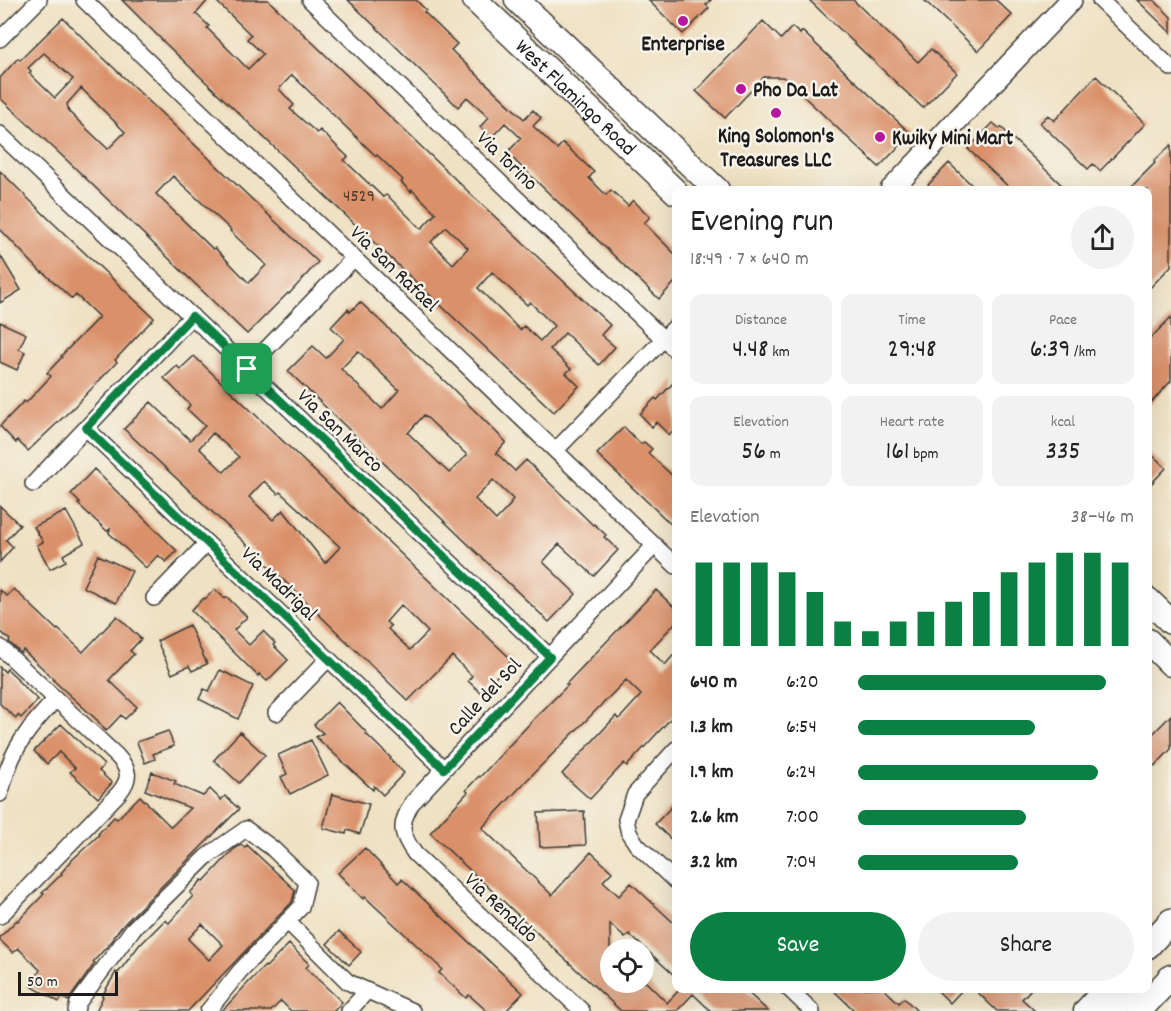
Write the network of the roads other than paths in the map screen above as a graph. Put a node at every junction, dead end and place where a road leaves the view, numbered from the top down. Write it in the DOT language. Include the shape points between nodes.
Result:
graph roads {
  1 [pos="39,0"];
  2 [pos="84,0"];
  3 [pos="310,0"];
  4 [pos="475,0"];
  5 [pos="492,0"];
  6 [pos="517,0"];
  7 [pos="1071,0"];
  8 [pos="1100,0"];
  9 [pos="0,39"];
  10 [pos="568,48"];
  11 [pos="1171,68"];
  12 [pos="548,70"];
  13 [pos="633,111"];
  14 [pos="0,134"];
  15 [pos="713,186"];
  16 [pos="895,186"];
  17 [pos="672,188"];
  18 [pos="354,258"];
  19 [pos="192,316"];
  20 [pos="672,330"];
  21 [pos="664,339"];
  22 [pos="672,347"];
  23 [pos="247,369"];
  24 [pos="86,428"];
  25 [pos="556,450"];
  26 [pos="33,484"];
  27 [pos="207,543"];
  28 [pos="655,545"];
  29 [pos="672,562"];
  30 [pos="154,598"];
  31 [pos="1152,604"];
  32 [pos="1171,622"];
  33 [pos="1152,645"];
  34 [pos="0,647"];
  35 [pos="550,657"];
  36 [pos="328,658"];
  37 [pos="1171,664"];
  38 [pos="56,699"];
  39 [pos="276,713"];
  40 [pos="672,753"];
  41 [pos="444,769"];
  42 [pos="0,794"];
  43 [pos="402,829"];
  44 [pos="672,878"];
  45 [pos="2,911"];
  46 [pos="287,921"];
  47 [pos="1171,921"];
  48 [pos="1152,942"];
  49 [pos="1171,977"];
  50 [pos="367,990"];
  51 [pos="794,993"];
  52 [pos="1102,993"];
  53 [pos="1128,993"];
  54 [pos="76,1011"];
  55 [pos="208,1011"];
  56 [pos="349,1011"];
  57 [pos="412,1011"];
  58 [pos="582,1011"];
  59 [pos="812,1011"];
  60 [pos="1086,1011"];
  61 [pos="1112,1011"];
  62 [pos="1139,1011"];
  1 -- 9 [label="street"];
  2 -- 18 [label="street, Via San Rafael"];
  3 -- 21 [label="street, Via Torino"];
  4 -- 12 [label="main road, West Flamingo Road"];
  5 -- 10 [label="main road" via="554,54"];
  6 -- 10 [label="main road, West Flamingo Road"];
  7 -- 16 [label="street"];
  8 -- 11 [label="street"];
  10 -- 13 [label="main road, West Flamingo Road"];
  12 -- 13 [label="main road" via="563,68 607,104"];
  12 -- 17 [label="main road, West Flamingo Road"];
  13 -- 15 [label="main road, West Flamingo Road"];
  14 -- 19 [label="street, Via San Marco"];
  18 -- 23 [label="street"];
  18 -- 25 [label="street, Via San Rafael"];
  19 -- 23 [label="street, Via San Marco"];
  19 -- 24 [label="street"];
  20 -- 21 [label="street"];
  21 -- 22 [label="street, Via Torino"];
  21 -- 25 [label="street"];
  23 -- 35 [label="street, Via San Marco"];
  24 -- 26 [label="street"];
  24 -- 27 [label="street, Via Madrigal"];
  25 -- 28 [label="street, Via San Rafael"];
  27 -- 30 [label="street"];
  27 -- 36 [label="street, Via Madrigal"];
  28 -- 29 [label="street, Via San Rafael"];
  28 -- 35 [label="street, Calle del Sol"];
  31 -- 32 [label="main road"];
  33 -- 37 [label="main road"];
  34 -- 38 [label="street"];
  35 -- 41 [label="street, Calle del Sol"];
  36 -- 39 [label="street"];
  36 -- 41 [label="street, Via Madrigal"];
  38 -- 42 [label="street" via="15,752"];
  38 -- 45 [label="street" via="124,764 127,780 119,793"];
  40 -- 44 [label="street" via="635,794 626,820 637,845"];
  41 -- 43 [label="street, Calle del Sol" via="412,803"];
  43 -- 58 [label="street, Via Renaldo" via="415,854"];
  46 -- 50 [label="street" via="348,982"];
  46 -- 54 [label="street" via="301,907 307,882 246,829 206,857 133,929"];
  46 -- 55 [label="street"];
  47 -- 48 [label="main road"];
  49 -- 62 [label="main road"];
  50 -- 56 [label="street"];
  50 -- 57 [label="street"];
  51 -- 59 [label="street"];
  52 -- 60 [label="main road"];
  53 -- 61 [label="main road"];
}
